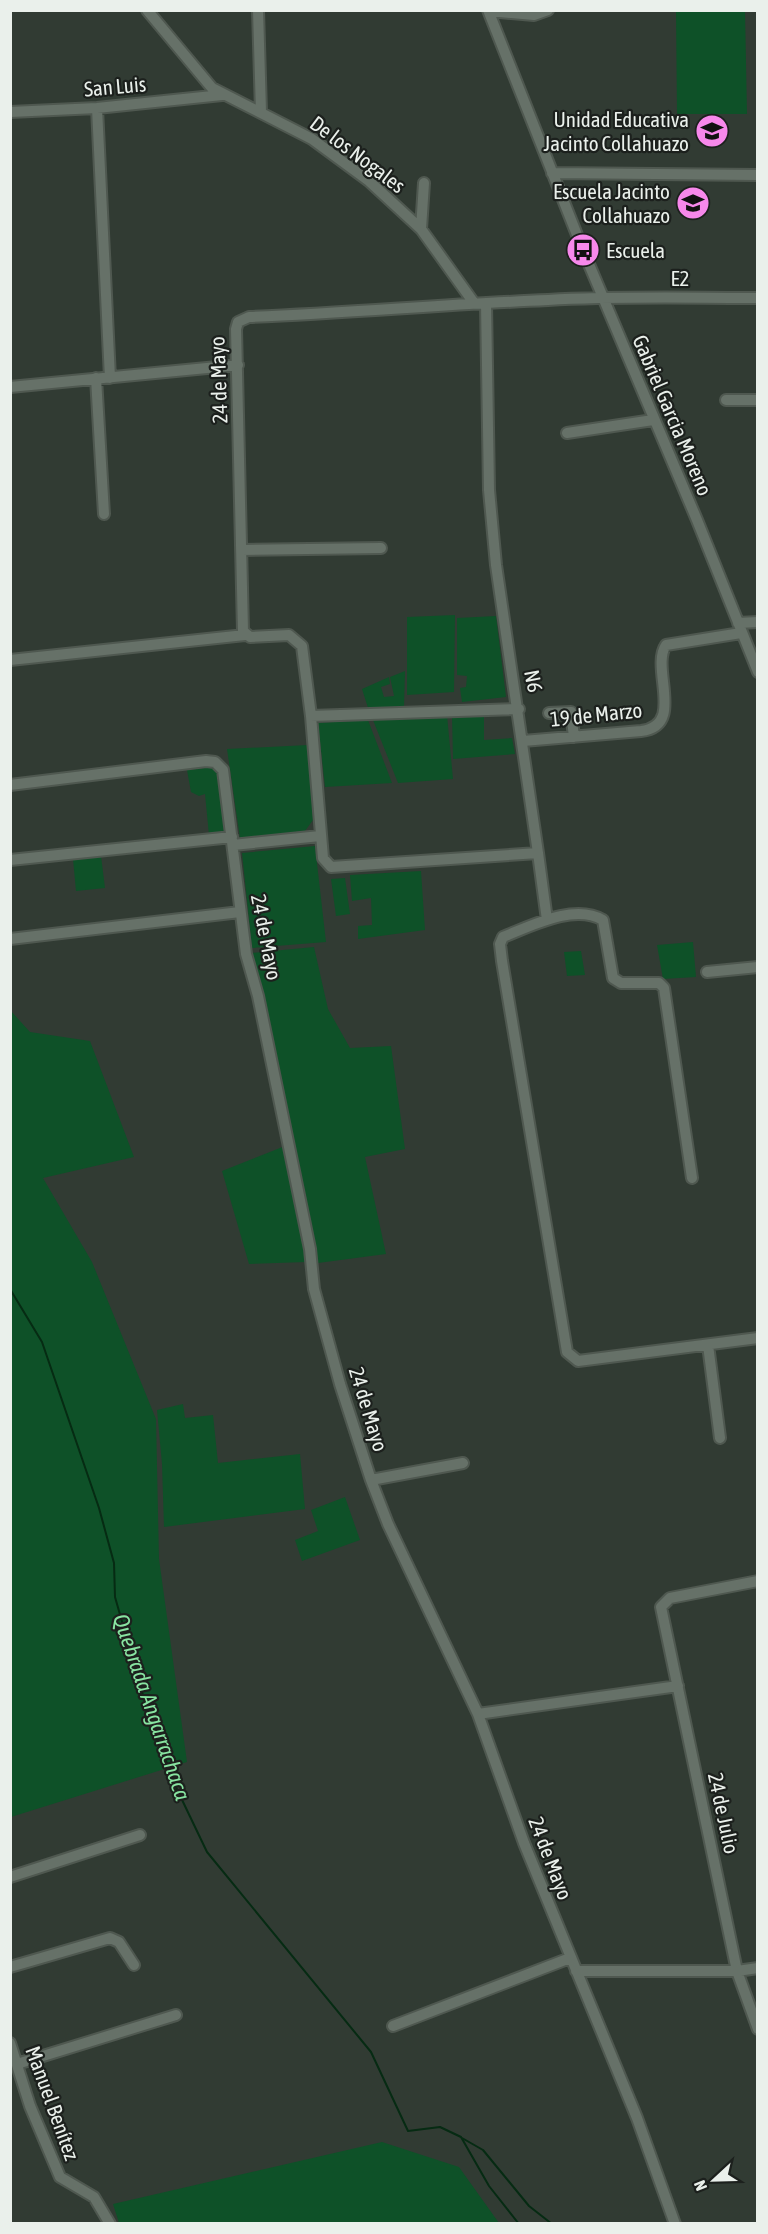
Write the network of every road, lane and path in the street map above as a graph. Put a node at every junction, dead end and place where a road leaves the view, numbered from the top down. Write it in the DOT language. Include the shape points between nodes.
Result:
graph roads {
  1 [pos="147,10"];
  2 [pos="258,10"];
  3 [pos="548,10"];
  4 [pos="489,11"];
  5 [pos="222,95"];
  6 [pos="97,108"];
  7 [pos="10,112"];
  8 [pos="261,112"];
  9 [pos="551,172"];
  10 [pos="758,175"];
  11 [pos="424,183"];
  12 [pos="421,228"];
  13 [pos="603,298"];
  14 [pos="758,298"];
  15 [pos="480,303"];
  16 [pos="238,365"];
  17 [pos="96,378"];
  18 [pos="110,378"];
  19 [pos="10,387"];
  20 [pos="726,400"];
  21 [pos="758,400"];
  22 [pos="653,420"];
  23 [pos="567,433"];
  24 [pos="104,514"];
  25 [pos="381,548"];
  26 [pos="242,550"];
  27 [pos="758,622"];
  28 [pos="740,628"];
  29 [pos="245,636"];
  30 [pos="10,660"];
  31 [pos="758,672"];
  32 [pos="519,709"];
  33 [pos="549,713"];
  34 [pos="311,716"];
  35 [pos="574,737"];
  36 [pos="523,741"];
  37 [pos="10,784"];
  38 [pos="320,836"];
  39 [pos="232,837"];
  40 [pos="538,853"];
  41 [pos="10,860"];
  42 [pos="240,912"];
  43 [pos="547,920"];
  44 [pos="10,939"];
  45 [pos="758,967"];
  46 [pos="707,972"];
  47 [pos="692,1178"];
  48 [pos="758,1338"];
  49 [pos="708,1345"];
  50 [pos="720,1438"];
  51 [pos="463,1463"];
  52 [pos="371,1480"];
  53 [pos="758,1581"];
  54 [pos="678,1686"];
  55 [pos="478,1714"];
  56 [pos="140,1835"];
  57 [pos="10,1877"];
  58 [pos="570,1958"];
  59 [pos="134,1965"];
  60 [pos="10,1967"];
  61 [pos="758,1968"];
  62 [pos="576,1971"];
  63 [pos="737,1971"];
  64 [pos="176,2015"];
  65 [pos="393,2026"];
  66 [pos="758,2029"];
  67 [pos="10,2043"];
  68 [pos="17,2064"];
  69 [pos="110,2223"];
  70 [pos="675,2223"];
  1 -- 5 [label="street, De los Nogales"];
  2 -- 8 [label="street"];
  3 -- 4 [label="street" via="534,15"];
  4 -- 9 [label="street, Gabriel Garcia Moreno"];
  5 -- 6 [label="street, San Luis"];
  5 -- 8 [label="street, De los Nogales"];
  6 -- 7 [label="street, San Luis"];
  6 -- 18 [label="street"];
  8 -- 12 [label="street, De los Nogales" via="312,139 369,181"];
  9 -- 10 [label="street"];
  9 -- 13 [label="street, Gabriel Garcia Moreno"];
  11 -- 12 [label="street"];
  12 -- 15 [label="street, De los Nogales"];
  13 -- 14 [label="street, E2"];
  13 -- 15 [label="street, 24 de Mayo"];
  13 -- 22 [label="street, Gabriel Garcia Moreno"];
  15 -- 16 [label="street, 24 de Mayo" via="245,318 236,329"];
  15 -- 32 [label="street, N6" via="489,490"];
  16 -- 18 [label="street"];
  16 -- 26 [label="street, 24 de Mayo"];
  17 -- 18 [label="street"];
  17 -- 19 [label="street"];
  17 -- 24 [label="street"];
  20 -- 21 [label="street"];
  22 -- 23 [label="street"];
  22 -- 28 [label="street, Gabriel Garcia Moreno"];
  25 -- 26 [label="street"];
  26 -- 29 [label="street, 24 de Mayo"];
  27 -- 28 [label="street, 19 de Marzo"];
  28 -- 31 [label="street, Gabriel Garcia Moreno"];
  28 -- 35 [label="street, 19 de Marzo" via="666,645 661,654 665,704 654,727"];
  29 -- 30 [label="street"];
  29 -- 34 [label="street" via="289,636 299,641"];
  32 -- 34 [label="street"];
  32 -- 36 [label="street, N6"];
  33 -- 35 [label="street" via="571,712"];
  34 -- 38 [label="street"];
  35 -- 36 [label="street, 19 de Marzo"];
  36 -- 40 [label="street, N6"];
  37 -- 39 [label="street, 24 de Mayo" via="215,762 225,775"];
  38 -- 39 [label="street"];
  38 -- 40 [label="street" via="325,864 341,868"];
  39 -- 41 [label="street"];
  39 -- 42 [label="street, 24 de Mayo"];
  40 -- 43 [label="street, N6"];
  42 -- 44 [label="street"];
  42 -- 52 [label="street, 24 de Mayo" via="310,1249 314,1289"];
  43 -- 47 [label="street" via="576,914 603,920 613,978 621,983 659,982 663,988"];
  43 -- 49 [label="street" via="503,937 500,944 567,1352 578,1360"];
  45 -- 46 [label="street"];
  48 -- 49 [label="street"];
  49 -- 50 [label="street"];
  51 -- 52 [label="street"];
  52 -- 55 [label="street, 24 de Mayo"];
  53 -- 54 [label="street, 24 de Julio" via="690,1593 663,1603 663,1624"];
  54 -- 55 [label="street"];
  54 -- 63 [label="street, 24 de Julio"];
  55 -- 58 [label="street, 24 de Mayo"];
  56 -- 57 [label="street"];
  58 -- 62 [label="street, 24 de Mayo"];
  58 -- 65 [label="street"];
  59 -- 60 [label="street" via="119,1942 110,1938"];
  61 -- 63 [label="street"];
  62 -- 63 [label="street"];
  62 -- 70 [label="street, 24 de Mayo" via="637,2118"];
  63 -- 66 [label="street, 24 de Julio"];
  64 -- 68 [label="street"];
  67 -- 68 [label="street, Manuel Benítez"];
  68 -- 69 [label="street, Manuel Benítez" via="60,2177 94,2197"];
}
